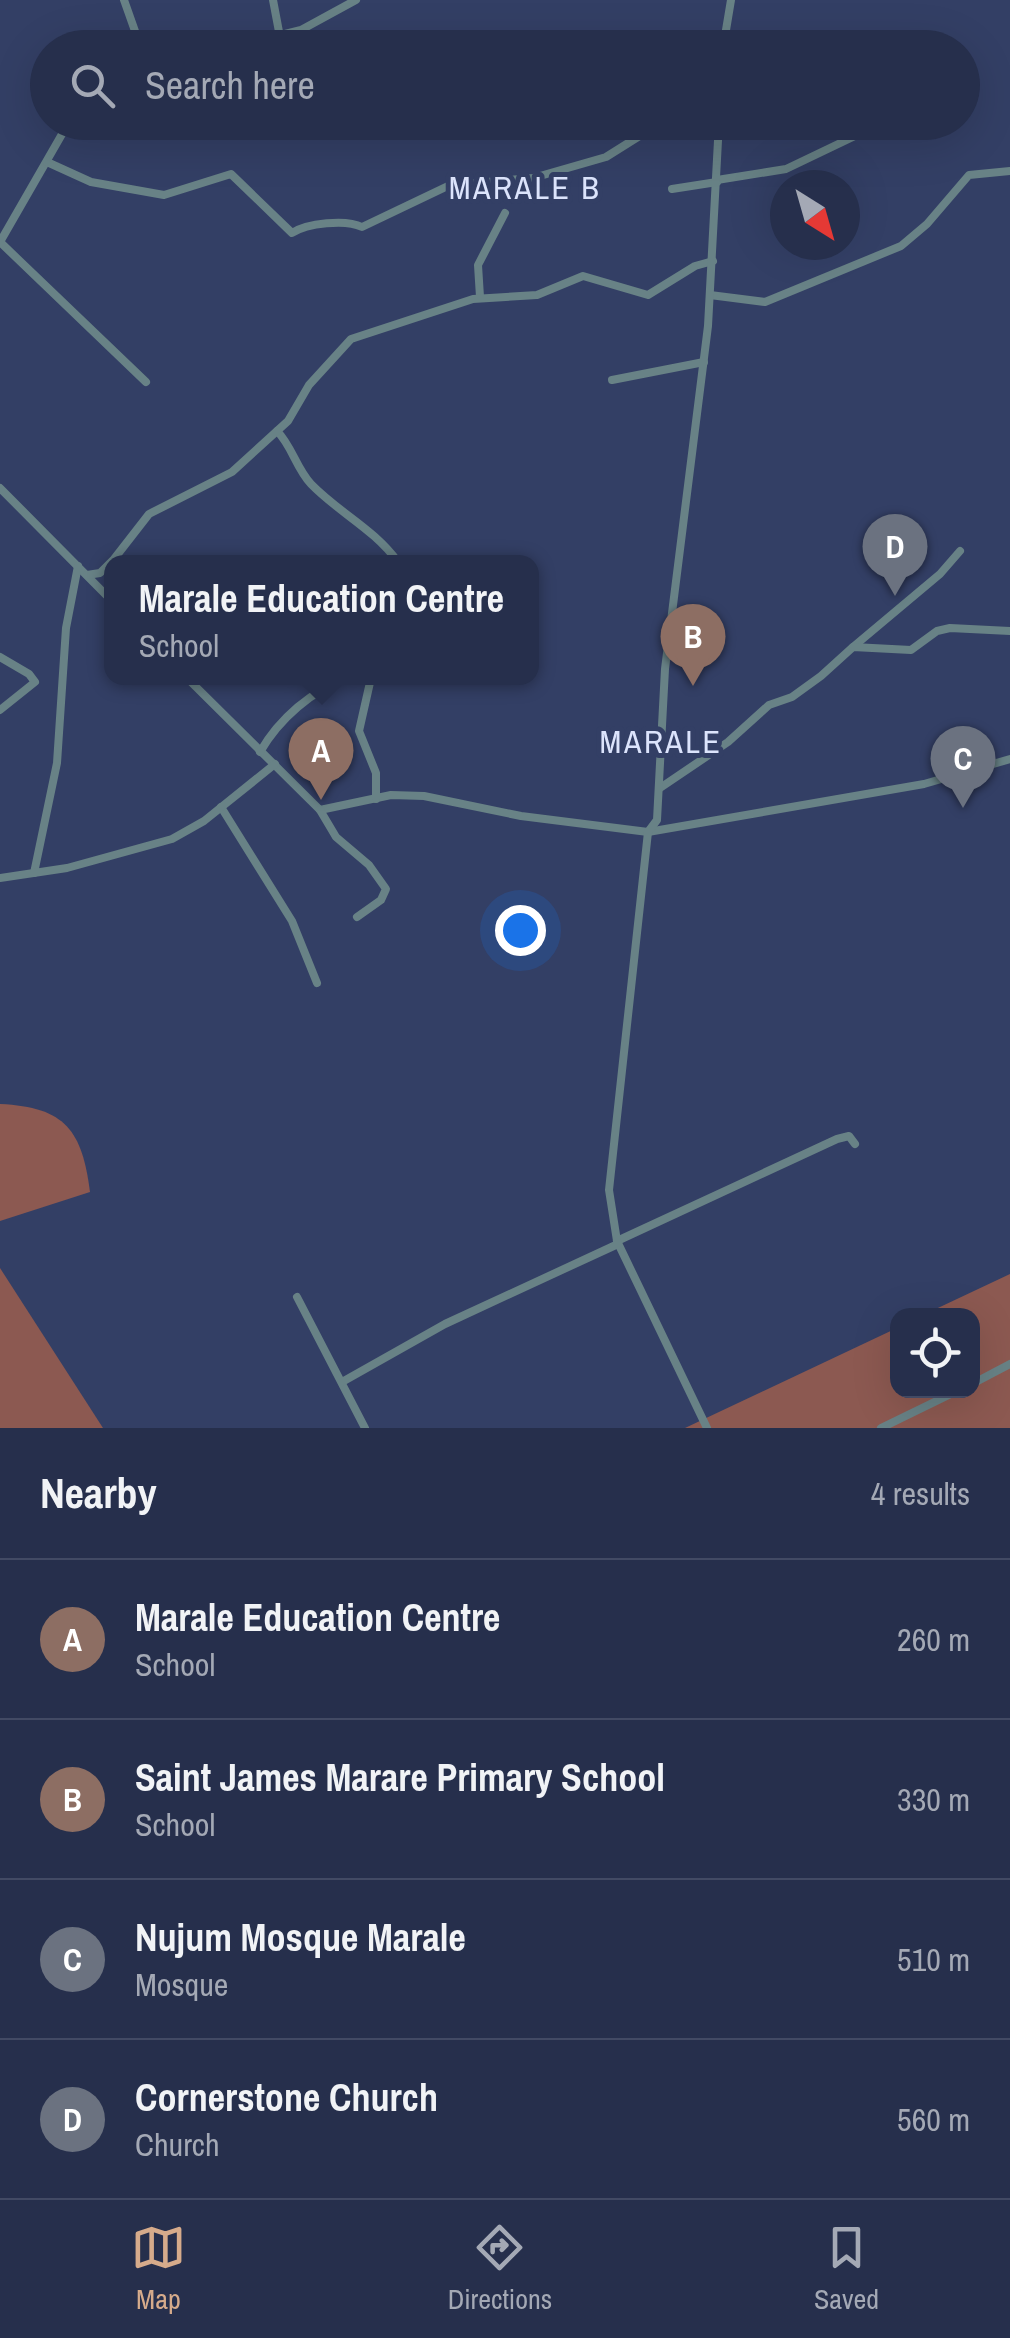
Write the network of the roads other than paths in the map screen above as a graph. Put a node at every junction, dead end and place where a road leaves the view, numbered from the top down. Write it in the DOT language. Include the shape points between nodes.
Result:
graph roads {
  1 [pos="124,0"];
  2 [pos="273,0"];
  3 [pos="356,0"];
  4 [pos="731,0"];
  5 [pos="135,30"];
  6 [pos="279,30"];
  7 [pos="294,30"];
  8 [pos="725,30"];
  9 [pos="60,140"];
  10 [pos="636,140"];
  11 [pos="718,140"];
  12 [pos="847,140"];
  13 [pos="47,162"];
  14 [pos="1010,171"];
  15 [pos="717,181"];
  16 [pos="672,188"];
  17 [pos="505,212"];
  18 [pos="713,261"];
  19 [pos="710,295"];
  20 [pos="480,296"];
  21 [pos="704,362"];
  22 [pos="612,380"];
  23 [pos="146,382"];
  24 [pos="277,431"];
  25 [pos="0,488"];
  26 [pos="960,551"];
  27 [pos="117,555"];
  28 [pos="392,555"];
  29 [pos="78,566"];
  30 [pos="104,569"];
  31 [pos="86,575"];
  32 [pos="104,593"];
  33 [pos="1010,630"];
  34 [pos="852,648"];
  35 [pos="0,658"];
  36 [pos="194,685"];
  37 [pos="327,685"];
  38 [pos="369,685"];
  39 [pos="0,710"];
  40 [pos="260,752"];
  41 [pos="1010,759"];
  42 [pos="275,764"];
  43 [pos="660,788"];
  44 [pos="376,799"];
  45 [pos="221,807"];
  46 [pos="320,810"];
  47 [pos="648,832"];
  48 [pos="34,874"];
  49 [pos="0,878"];
  50 [pos="356,917"];
  51 [pos="316,983"];
  52 [pos="855,1144"];
  53 [pos="617,1243"];
  54 [pos="297,1297"];
  55 [pos="1010,1364"];
  56 [pos="980,1380"];
  57 [pos="342,1382"];
  58 [pos="943,1398"];
  59 [pos="366,1428"];
  60 [pos="707,1428"];
  61 [pos="881,1428"];
  1 -- 5 [label="street"];
  2 -- 6 [label="street"];
  3 -- 7 [label="street"];
  4 -- 8 [label="street"];
  9 -- 13 [label="street"];
  10 -- 13 [label="street" via="594,161 528,180 456,183 362,227 350,222 292,233 232,174 164,195 91,182"];
  11 -- 15 [label="street"];
  12 -- 15 [label="street" via="786,169"];
  13 -- 23 [label="street" via="0,242"];
  14 -- 19 [label="street" via="969,175 908,242 791,293 760,302"];
  15 -- 16 [label="street"];
  15 -- 18 [label="street"];
  17 -- 20 [label="street" via="478,265"];
  18 -- 19 [label="street"];
  18 -- 20 [label="street" via="648,295 588,275 537,295"];
  19 -- 21 [label="street"];
  20 -- 24 [label="street" via="346,342"];
  21 -- 22 [label="street"];
  21 -- 43 [label="street" via="665,669"];
  24 -- 27 [label="street" via="232,472 149,514"];
  24 -- 28 [label="street" via="308,480 366,525"];
  25 -- 29 [label="street"];
  26 -- 34 [label="street"];
  29 -- 31 [label="street"];
  29 -- 48 [label="street" via="66,628 58,763"];
  30 -- 31 [label="street"];
  31 -- 32 [label="street"];
  33 -- 34 [label="street" via="950,628 910,650"];
  34 -- 43 [label="street"];
  35 -- 39 [label="street" via="34,682"];
  36 -- 40 [label="street"];
  37 -- 40 [label="street"];
  38 -- 44 [label="street" via="359,731 375,768"];
  40 -- 42 [label="street"];
  41 -- 47 [label="street" via="924,784"];
  42 -- 45 [label="street"];
  42 -- 46 [label="street"];
  43 -- 47 [label="street" via="657,820"];
  44 -- 46 [label="street"];
  44 -- 47 [label="street" via="424,796"];
  45 -- 48 [label="street" via="172,839"];
  45 -- 51 [label="street" via="292,922"];
  46 -- 50 [label="street" via="336,837 384,884 381,900"];
  47 -- 53 [label="street" via="609,1190"];
  48 -- 49 [label="street"];
  52 -- 53 [label="street" via="850,1136 837,1138"];
  53 -- 57 [label="street" via="445,1324"];
  53 -- 60 [label="street"];
  54 -- 57 [label="street"];
  55 -- 56 [label="street"];
  57 -- 59 [label="street"];
  58 -- 61 [label="street"];
}
